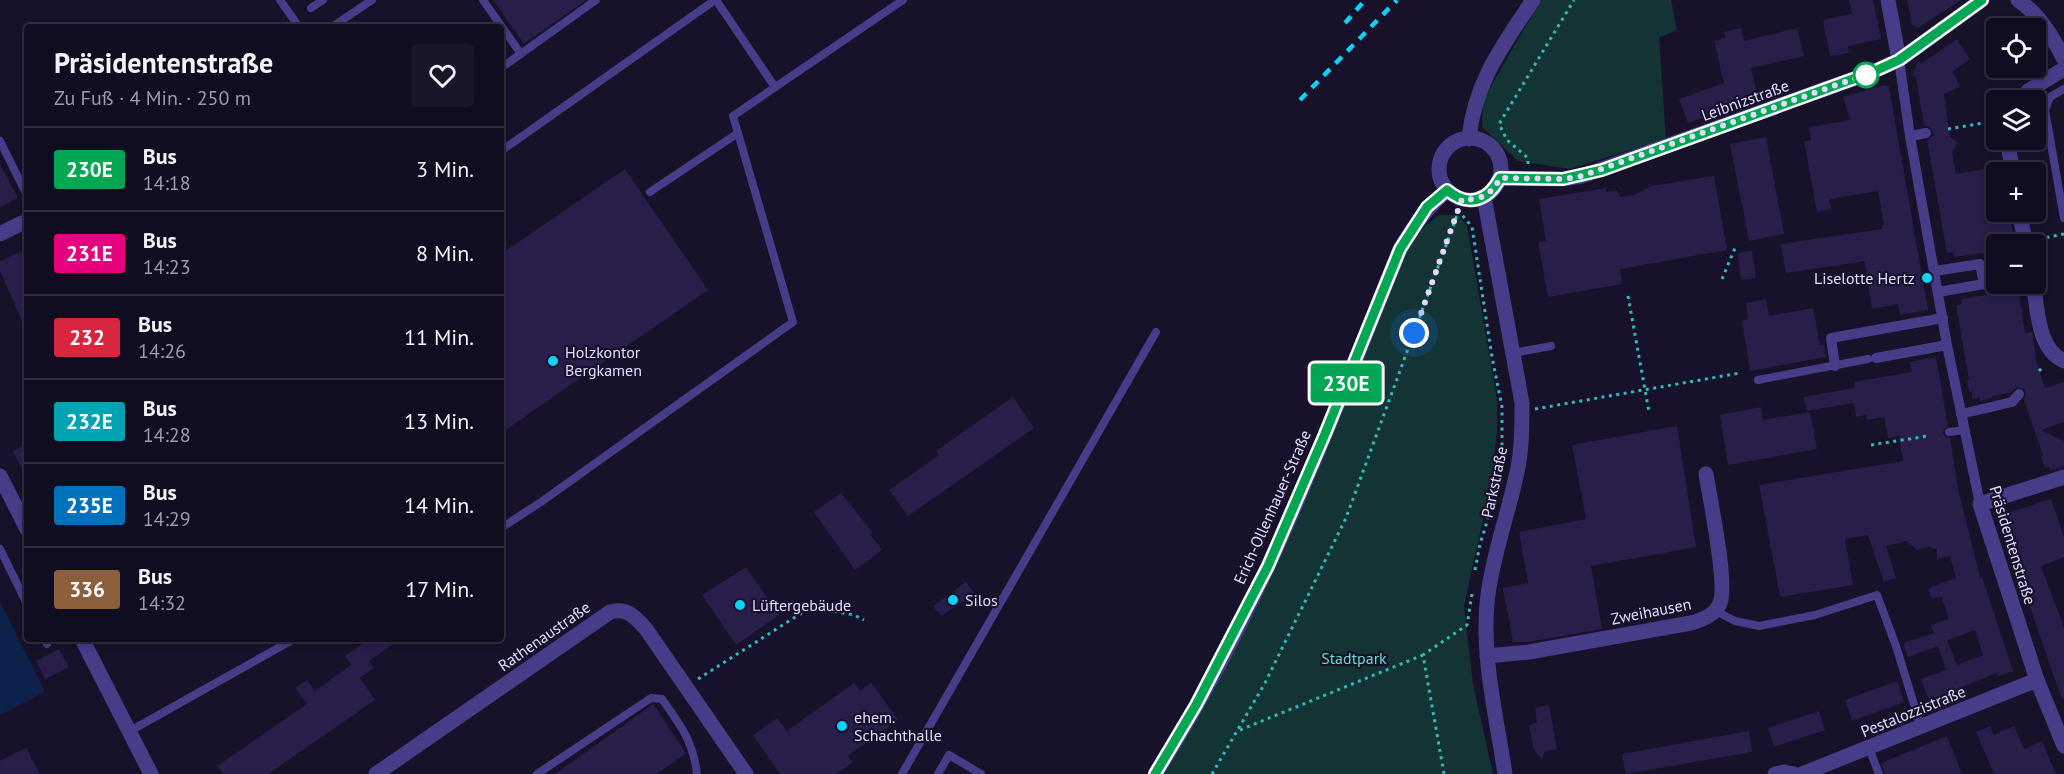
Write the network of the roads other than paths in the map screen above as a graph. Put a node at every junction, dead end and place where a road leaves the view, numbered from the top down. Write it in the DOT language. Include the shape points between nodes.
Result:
graph roads {
  1 [pos="280,0"];
  2 [pos="323,0"];
  3 [pos="372,0"];
  4 [pos="483,0"];
  5 [pos="596,0"];
  6 [pos="716,0"];
  7 [pos="903,0"];
  8 [pos="1533,0"];
  9 [pos="1888,0"];
  10 [pos="1982,0"];
  11 [pos="2018,0"];
  12 [pos="311,8"];
  13 [pos="297,24"];
  14 [pos="336,24"];
  15 [pos="500,24"];
  16 [pos="504,30"];
  17 [pos="521,54"];
  18 [pos="2064,59"];
  19 [pos="1899,60"];
  20 [pos="504,66"];
  21 [pos="2064,69"];
  22 [pos="775,87"];
  23 [pos="2064,89"];
  24 [pos="2030,90"];
  25 [pos="738,133"];
  26 [pos="1926,133"];
  27 [pos="1910,136"];
  28 [pos="1469,139"];
  29 [pos="0,141"];
  30 [pos="504,149"];
  31 [pos="1500,178"];
  32 [pos="24,189"];
  33 [pos="1447,190"];
  34 [pos="650,192"];
  35 [pos="1484,197"];
  36 [pos="2064,218"];
  37 [pos="24,222"];
  38 [pos="0,234"];
  39 [pos="1935,271"];
  40 [pos="1938,292"];
  41 [pos="2035,294"];
  42 [pos="1942,318"];
  43 [pos="1156,332"];
  44 [pos="1947,345"];
  45 [pos="1551,346"];
  46 [pos="1513,353"];
  47 [pos="1872,359"];
  48 [pos="2064,361"];
  49 [pos="1835,366"];
  50 [pos="1758,380"];
  51 [pos="2019,394"];
  52 [pos="1962,414"];
  53 [pos="1965,430"];
  54 [pos="1949,432"];
  55 [pos="1706,474"];
  56 [pos="0,476"];
  57 [pos="2064,477"];
  58 [pos="1980,504"];
  59 [pos="24,523"];
  60 [pos="504,526"];
  61 [pos="0,549"];
  62 [pos="24,598"];
  63 [pos="1716,611"];
  64 [pos="84,642"];
  65 [pos="289,642"];
  66 [pos="1487,656"];
  67 [pos="2037,680"];
  68 [pos="1922,727"];
  69 [pos="129,731"];
  70 [pos="2064,746"];
  71 [pos="1869,748"];
  72 [pos="151,774"];
  73 [pos="376,774"];
  74 [pos="537,774"];
  75 [pos="697,774"];
  76 [pos="746,774"];
  77 [pos="902,774"];
  78 [pos="938,774"];
  79 [pos="981,774"];
  80 [pos="1155,774"];
  81 [pos="1505,774"];
  82 [pos="1775,774"];
  83 [pos="1794,774"];
  84 [pos="1802,774"];
  85 [pos="1879,774"];
  1 -- 13 [label="lane"];
  2 -- 12 [label="lane"];
  3 -- 14 [label="lane"];
  4 -- 15 [label="lane"];
  5 -- 17 [label="lane"];
  6 -- 22 [label="lane"];
  6 -- 30 [label="lane"];
  7 -- 22 [label="lane"];
  8 -- 28 [label="street" via="1480,86"];
  9 -- 19 [label="street, Präsidentenstraße"];
  10 -- 19 [label="street, Leibnizstraße"];
  11 -- 18 [label="street" via="2048,29"];
  16 -- 17 [label="lane"];
  17 -- 20 [label="lane"];
  19 -- 27 [label="street, Präsidentenstraße"];
  19 -- 31 [label="street, Leibnizstraße" via="1602,170 1563,179"];
  21 -- 24 [label="street"];
  22 -- 25 [label="lane" via="733,116"];
  23 -- 36 [label="lane" via="2050,97 2045,110"];
  25 -- 34 [label="lane"];
  25 -- 60 [label="lane" via="794,321"];
  26 -- 27 [label="street"];
  27 -- 39 [label="street, Präsidentenstraße"];
  28 -- 31 [label="street" via="1480,140 1498,155"];
  28 -- 33 [label="street" via="1448,148 1442,158 1441,180"];
  29 -- 32 [label="lane"];
  31 -- 35 [label="street"];
  33 -- 35 [label="street" via="1460,205"];
  33 -- 80 [label="street, Erich-Ollenhauer-Straße" via="1427,207 1400,249 1268,566 1196,705"];
  35 -- 46 [label="street, Parkstraße"];
  37 -- 38 [label="street"];
  39 -- 40 [label="street, Präsidentenstraße"];
  39 -- 40 [label="street" via="1980,264 1984,273 1984,284"];
  40 -- 42 [label="street, Präsidentenstraße"];
  41 -- 48 [label="street" via="2046,345"];
  42 -- 44 [label="street, Präsidentenstraße"];
  42 -- 49 [label="street" via="1831,338"];
  43 -- 77 [label="lane"];
  44 -- 47 [label="street"];
  44 -- 52 [label="street, Präsidentenstraße"];
  45 -- 46 [label="lane"];
  46 -- 66 [label="street, Parkstraße" via="1522,403 1522,429 1518,470 1489,588"];
  47 -- 49 [label="lane"];
  49 -- 50 [label="lane"];
  51 -- 52 [label="street" via="2012,402"];
  52 -- 53 [label="street, Präsidentenstraße"];
  53 -- 54 [label="lane"];
  53 -- 58 [label="street, Präsidentenstraße"];
  55 -- 63 [label="street, Zweihausen" via="1722,579 1721,602"];
  56 -- 59 [label="street"];
  57 -- 58 [label="street"];
  58 -- 67 [label="street, Präsidentenstraße"];
  61 -- 62 [label="lane"];
  63 -- 66 [label="street, Zweihausen" via="1691,623"];
  63 -- 68 [label="lane" via="1735,621 1759,626 1815,615 1877,595"];
  64 -- 69 [label="street"];
  65 -- 69 [label="lane"];
  66 -- 81 [label="street, Parkstraße"];
  67 -- 68 [label="street, Pestalozzistraße"];
  67 -- 70 [label="street, Präsidentenstraße"];
  68 -- 71 [label="street, Pestalozzistraße"];
  69 -- 72 [label="street"];
  71 -- 84 [label="street, Pestalozzistraße"];
  71 -- 85 [label="lane"];
  73 -- 76 [label="street, Rathenaustraße" via="616,610 633,615 646,628"];
  74 -- 75 [label="lane" via="651,698 662,699 684,731 694,753"];
  78 -- 79 [label="lane" via="949,755"];
  82 -- 83 [label="street"];
}
